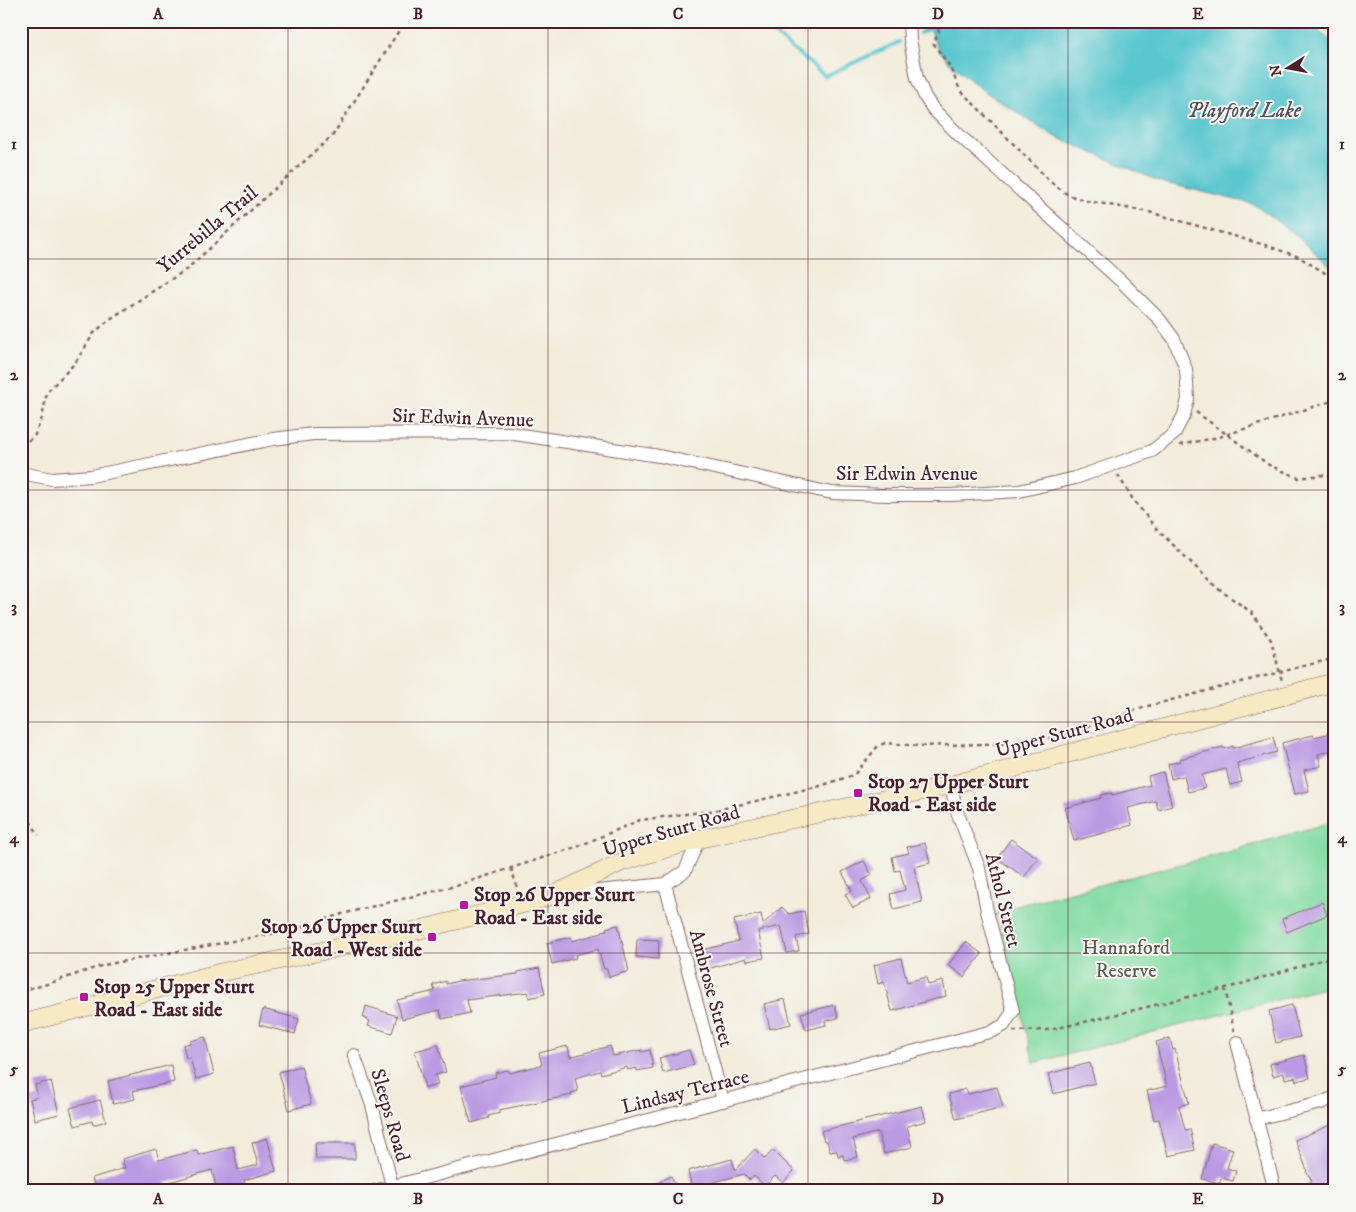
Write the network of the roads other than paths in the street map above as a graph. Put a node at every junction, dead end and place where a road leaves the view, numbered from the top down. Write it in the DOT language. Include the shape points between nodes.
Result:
graph roads {
  1 [pos="909,21"];
  2 [pos="21,474"];
  3 [pos="1330,685"];
  4 [pos="951,784"];
  5 [pos="699,839"];
  6 [pos="665,884"];
  7 [pos="551,896"];
  8 [pos="21,1024"];
  9 [pos="1004,1025"];
  10 [pos="1237,1042"];
  11 [pos="354,1056"];
  12 [pos="1335,1097"];
  13 [pos="723,1101"];
  14 [pos="1256,1120"];
  15 [pos="392,1186"];
  16 [pos="374,1191"];
  17 [pos="1275,1191"];
  1 -- 2 [label="street, Sir Edwin Avenue" via="917,78 933,108 1160,320 1174,339 1186,369 1187,402 1174,434 1152,451 1075,478 1019,490 951,495 887,496 832,492 659,456 508,433 313,434 90,476 52,479"];
  3 -- 4 [label="main road, Upper Sturt Road"];
  4 -- 5 [label="main road, Upper Sturt Road"];
  4 -- 9 [label="street, Athol Street" via="956,810 980,868 987,910 1013,1011"];
  5 -- 6 [label="street" via="685,871"];
  5 -- 7 [label="main road, Upper Sturt Road" via="622,862"];
  6 -- 7 [label="street"];
  6 -- 13 [label="street, Ambrose Street"];
  7 -- 8 [label="main road, Upper Sturt Road" via="398,935 223,972"];
  9 -- 13 [label="street, Lindsay Terrace" via="993,1031"];
  10 -- 14 [label="street"];
  11 -- 15 [label="street, Sleeps Road" via="372,1105"];
  12 -- 14 [label="street"];
  13 -- 15 [label="street, Lindsay Terrace"];
  14 -- 17 [label="street"];
  15 -- 16 [label="street, Lindsay Terrace"];
}
